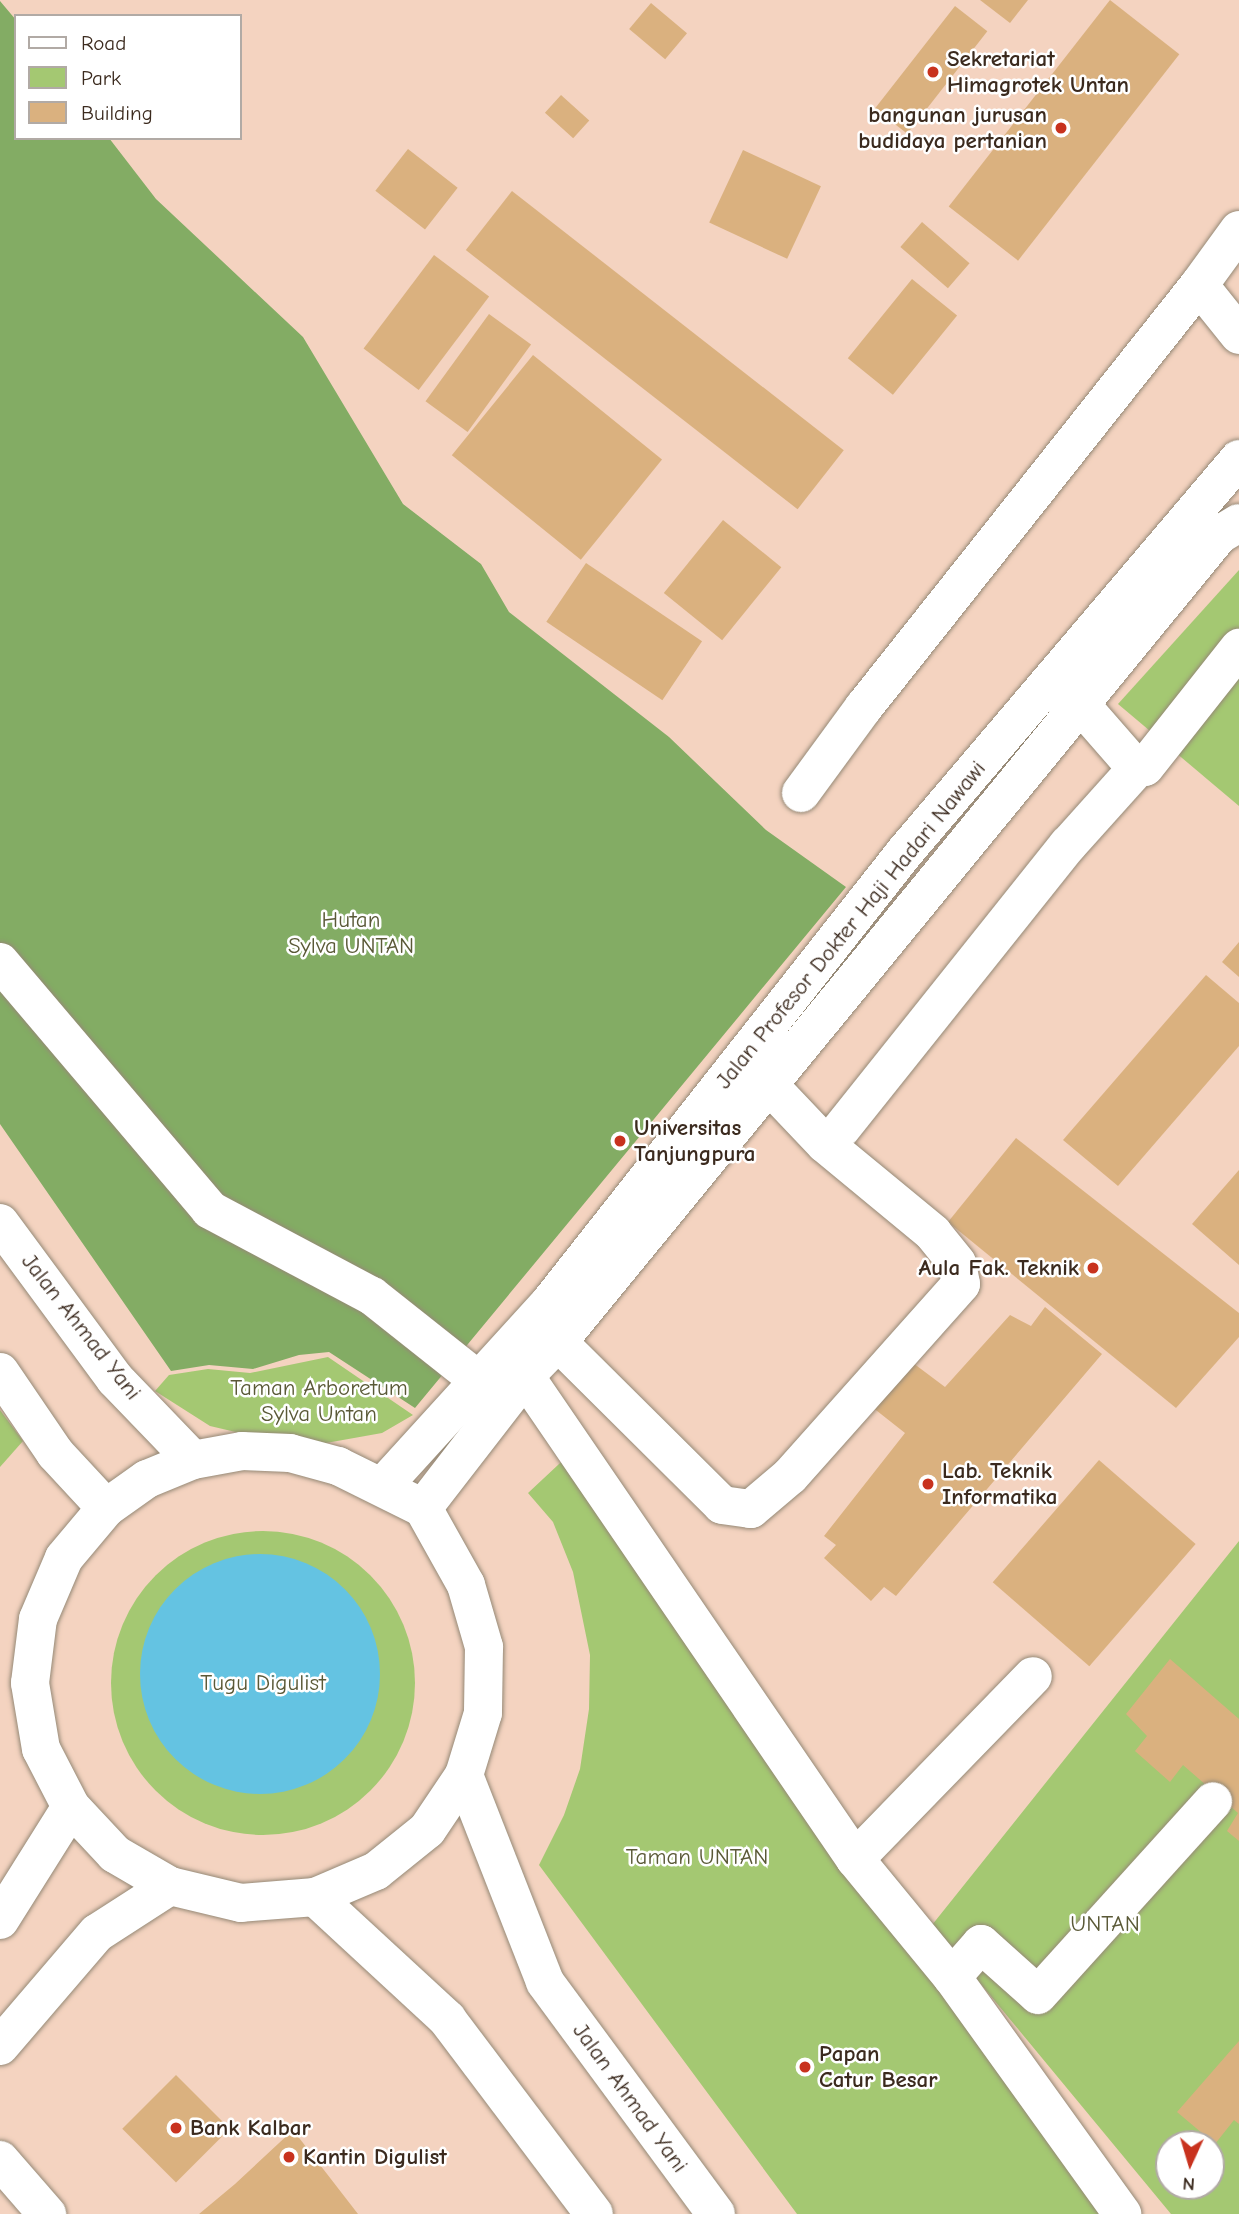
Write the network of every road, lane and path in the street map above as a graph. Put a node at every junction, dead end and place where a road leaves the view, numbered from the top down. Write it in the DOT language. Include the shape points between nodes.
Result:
graph roads {
  1 [pos="1239,230"];
  2 [pos="1199,285"];
  3 [pos="1239,335"];
  4 [pos="1239,459"];
  5 [pos="1239,523"];
  6 [pos="1239,648"];
  7 [pos="1046,690"];
  8 [pos="1081,705"];
  9 [pos="1139,766"];
  10 [pos="801,793"];
  11 [pos="0,962"];
  12 [pos="730,1072"];
  13 [pos="769,1086"];
  14 [pos="841,1129"];
  15 [pos="0,1223"];
  16 [pos="558,1342"];
  17 [pos="0,1372"];
  18 [pos="499,1373"];
  19 [pos="193,1460"];
  20 [pos="382,1487"];
  21 [pos="106,1508"];
  22 [pos="423,1508"];
  23 [pos="1033,1676"];
  24 [pos="464,1775"];
  25 [pos="1213,1801"];
  26 [pos="71,1808"];
  27 [pos="855,1859"];
  28 [pos="170,1886"];
  29 [pos="315,1897"];
  30 [pos="0,1920"];
  31 [pos="952,1977"];
  32 [pos="0,2046"];
  33 [pos="0,2160"];
  34 [pos="47,2214"];
  35 [pos="594,2214"];
  36 [pos="716,2214"];
  37 [pos="1122,2214"];
  1 -- 2 [label="main road"];
  2 -- 3 [label="main road"];
  2 -- 10 [label="main road"];
  4 -- 7 [label="main road, Jalan Profesor Dokter Haji Hadari Nawawi"];
  5 -- 8 [label="main road, Jalan Profesor Dokter Haji Hadari Nawawi" via="1219,535"];
  6 -- 9 [label="main road" via="1145,767"];
  7 -- 8 [label="main road"];
  7 -- 12 [label="main road, Jalan Profesor Dokter Haji Hadari Nawawi" via="904,853"];
  8 -- 9 [label="main road"];
  8 -- 13 [label="main road, Jalan Profesor Dokter Haji Hadari Nawawi"];
  9 -- 14 [label="main road" via="1068,845"];
  11 -- 18 [label="main road" via="209,1210 372,1296"];
  12 -- 13 [label="main road"];
  12 -- 18 [label="main road, Jalan Profesor Dokter Haji Hadari Nawawi"];
  13 -- 16 [label="main road, Jalan Profesor Dokter Haji Hadari Nawawi"];
  13 -- 16 [label="main road" via="825,1144 933,1233 957,1263 961,1284 790,1476 751,1509 722,1505"];
  15 -- 19 [label="main road, Jalan Ahmad Yani" via="115,1379"];
  16 -- 18 [label="main road, Jalan Profesor Dokter Haji Hadari Nawawi"];
  17 -- 21 [label="main road" via="55,1453"];
  18 -- 20 [label="main road, Jalan Profesor Dokter Haji Hadari Nawawi"];
  18 -- 22 [label="main road, Jalan Profesor Dokter Haji Hadari Nawawi"];
  18 -- 27 [label="main road"];
  19 -- 20 [label="main road" via="242,1451 290,1454 338,1465"];
  19 -- 21 [label="main road" via="147,1479"];
  20 -- 22 [label="main road"];
  21 -- 26 [label="main road" via="64,1558 38,1619 30,1684 41,1749"];
  22 -- 24 [label="main road" via="466,1585 484,1647 483,1713"];
  23 -- 27 [label="main road"];
  24 -- 29 [label="main road" via="427,1830 376,1871"];
  24 -- 36 [label="main road, Jalan Ahmad Yani" via="545,1982"];
  25 -- 31 [label="main road" via="1038,1995 981,1944"];
  26 -- 28 [label="main road" via="115,1854"];
  26 -- 30 [label="main road"];
  27 -- 31 [label="main road"];
  28 -- 29 [label="main road" via="241,1903"];
  28 -- 32 [label="main road" via="97,1933"];
  29 -- 35 [label="main road" via="447,2019"];
  31 -- 37 [label="main road"];
  33 -- 34 [label="main road"];
}
